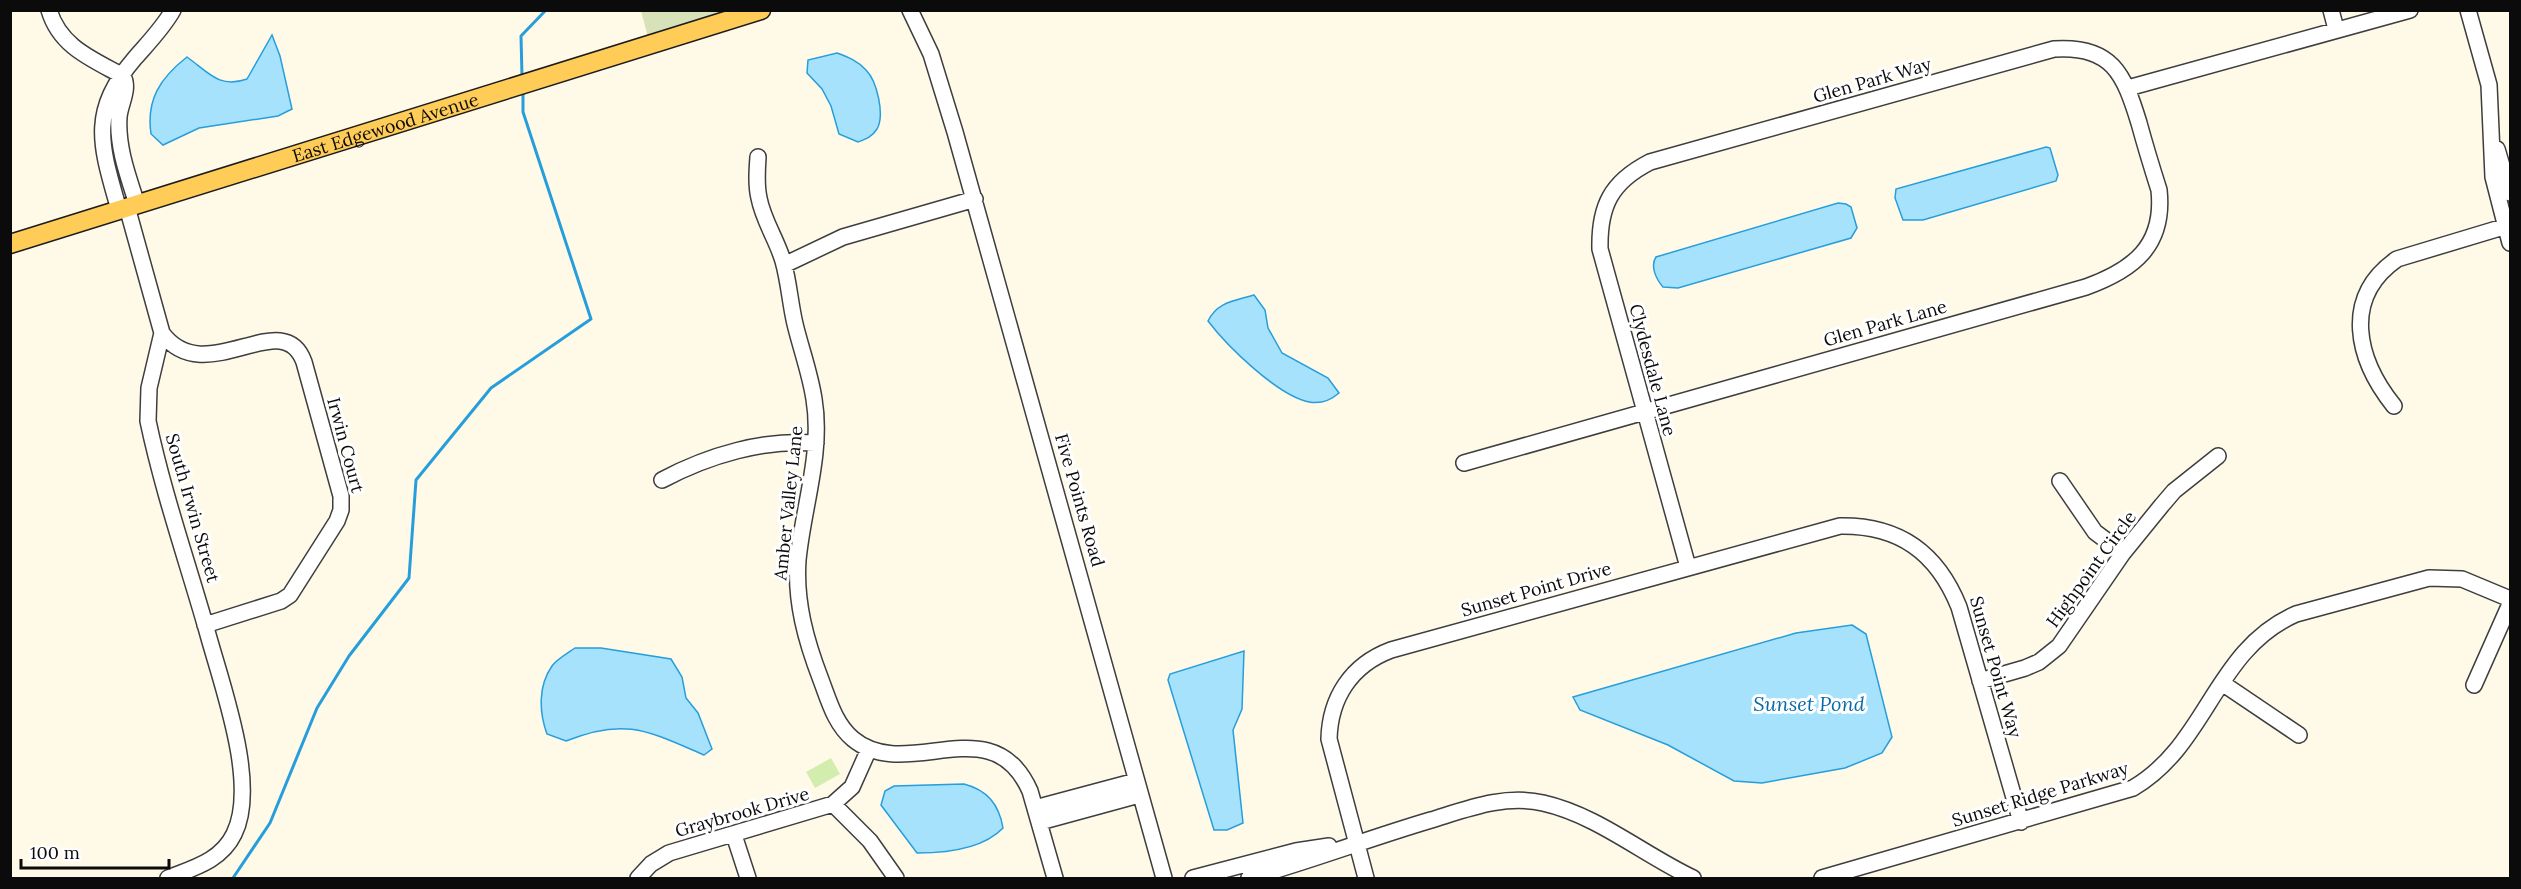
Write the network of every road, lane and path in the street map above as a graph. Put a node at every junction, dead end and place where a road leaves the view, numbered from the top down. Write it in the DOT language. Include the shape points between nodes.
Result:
graph roads {
  1 [pos="49,10"];
  2 [pos="173,10"];
  3 [pos="760,10"];
  4 [pos="910,10"];
  5 [pos="919,10"];
  6 [pos="2331,10"];
  7 [pos="2410,10"];
  8 [pos="2468,10"];
  9 [pos="2336,29"];
  10 [pos="123,76"];
  11 [pos="2128,88"];
  12 [pos="955,132"];
  13 [pos="2493,135"];
  14 [pos="758,157"];
  15 [pos="1618,185"];
  16 [pos="2511,193"];
  17 [pos="975,200"];
  18 [pos="128,207"];
  19 [pos="2508,226"];
  20 [pos="2511,243"];
  21 [pos="10,244"];
  22 [pos="784,265"];
  23 [pos="162,333"];
  24 [pos="2394,406"];
  25 [pos="1645,412"];
  26 [pos="816,444"];
  27 [pos="2218,456"];
  28 [pos="1464,463"];
  29 [pos="662,480"];
  30 [pos="2060,481"];
  31 [pos="1909,535"];
  32 [pos="2123,553"];
  33 [pos="1688,567"];
  34 [pos="2511,599"];
  35 [pos="2511,604"];
  36 [pos="205,625"];
  37 [pos="1980,681"];
  38 [pos="2222,683"];
  39 [pos="2474,685"];
  40 [pos="2299,735"];
  41 [pos="869,749"];
  42 [pos="1137,788"];
  43 [pos="833,804"];
  44 [pos="1037,815"];
  45 [pos="2021,822"];
  46 [pos="734,835"];
  47 [pos="1356,842"];
  48 [pos="168,879"];
  49 [pos="638,879"];
  50 [pos="748,879"];
  51 [pos="896,879"];
  52 [pos="1055,879"];
  53 [pos="1164,879"];
  54 [pos="1193,879"];
  55 [pos="1249,879"];
  56 [pos="1366,879"];
  57 [pos="1694,879"];
  58 [pos="1822,879"];
  1 -- 10 [label="street" via="58,32 72,48"];
  2 -- 10 [label="street, South Irwin Street"];
  3 -- 18 [label="main road, East Edgewood Avenue"];
  4 -- 12 [label="street" via="927,43"];
  5 -- 12 [label="street" via="942,63"];
  6 -- 9 [label="street"];
  7 -- 9 [label="street"];
  8 -- 13 [label="street" via="2489,85"];
  9 -- 11 [label="street"];
  10 -- 18 [label="street, South Irwin Street" via="112,90 101,133 105,161"];
  11 -- 15 [label="street, Glen Park Way" via="2105,59 2080,50 2054,49 1650,162"];
  11 -- 25 [label="street, Glen Park Lane" via="2160,204 2150,244 2129,267 2086,287"];
  12 -- 17 [label="street, Five Points Road"];
  13 -- 16 [label="street"];
  13 -- 19 [label="street" via="2493,177"];
  14 -- 22 [label="street, Amber Valley Lane" via="758,196"];
  15 -- 25 [label="street, Clydesdale Lane" via="1607,200 1600,226 1600,249"];
  17 -- 22 [label="street" via="843,237"];
  17 -- 42 [label="street, Five Points Road" via="1103,653"];
  18 -- 21 [label="main road, East Edgewood Avenue"];
  18 -- 23 [label="street, South Irwin Street"];
  19 -- 20 [label="street"];
  19 -- 24 [label="street" via="2397,259 2363,284 2362,337 2376,383"];
  22 -- 26 [label="street, Amber Valley Lane" via="814,396"];
  23 -- 36 [label="street, South Irwin Street" via="149,388 148,421"];
  23 -- 36 [label="street, Irwin Court" via="179,350 201,356 267,341 286,342 294,347 304,363 341,496 337,521 290,594 282,601"];
  25 -- 28 [label="street, Glen Park Lane"];
  25 -- 33 [label="street, Clydesdale Lane"];
  26 -- 29 [label="street" via="767,443 684,468"];
  26 -- 41 [label="street, Amber Valley Lane" via="798,560 801,615 836,719 852,738"];
  27 -- 32 [label="street, Highpoint Circle" via="2174,491"];
  30 -- 32 [label="street" via="2094,532"];
  31 -- 33 [label="street, Sunset Point Drive" via="1840,526"];
  31 -- 37 [label="street, Sunset Point Way" via="1949,584"];
  32 -- 37 [label="street, Highpoint Circle" via="2067,638 2050,655 2025,668"];
  33 -- 47 [label="street, Sunset Point Drive" via="1391,650 1367,662 1339,695 1330,723 1331,754"];
  34 -- 38 [label="street, Sunset Ridge Parkway" via="2462,579 2429,578 2307,611 2265,630"];
  35 -- 39 [label="street"];
  36 -- 48 [label="street, South Irwin Street" via="237,739 242,795 239,820 233,837 221,852"];
  37 -- 45 [label="street, Sunset Point Way"];
  38 -- 40 [label="street"];
  38 -- 45 [label="street, Sunset Ridge Parkway" via="2172,758 2148,779 2114,795"];
  41 -- 43 [label="street, Graybrook Drive" via="852,787"];
  41 -- 44 [label="street, Amber Valley Lane" via="894,754 960,748 988,751 1019,772 1029,788"];
  42 -- 44 [label="street"];
  42 -- 53 [label="street, Five Points Road"];
  43 -- 46 [label="street, Graybrook Drive"];
  43 -- 51 [label="street" via="870,841"];
  44 -- 52 [label="street, Amber Valley Lane"];
  45 -- 58 [label="street, Sunset Ridge Parkway"];
  46 -- 49 [label="street, Graybrook Drive" via="664,855"];
  46 -- 50 [label="street"];
  47 -- 54 [label="street" via="1296,851"];
  47 -- 55 [label="street"];
  47 -- 56 [label="street, Sunset Point Drive"];
  47 -- 57 [label="street" via="1489,803 1525,800 1575,814"];
}
